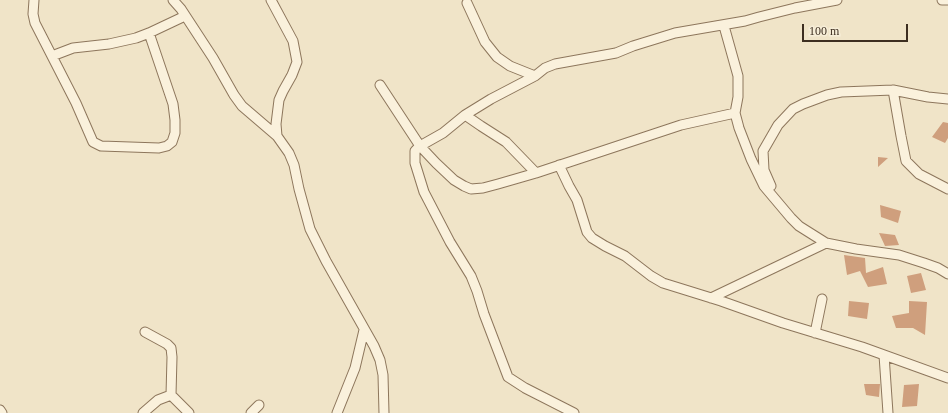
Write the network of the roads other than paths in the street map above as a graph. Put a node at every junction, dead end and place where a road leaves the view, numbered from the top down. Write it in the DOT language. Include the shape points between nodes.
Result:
graph roads {
  1 [pos="34,0"];
  2 [pos="173,0"];
  3 [pos="272,0"];
  4 [pos="837,0"];
  5 [pos="942,0"];
  6 [pos="948,0"];
  7 [pos="467,3"];
  8 [pos="185,16"];
  9 [pos="724,26"];
  10 [pos="148,33"];
  11 [pos="52,56"];
  12 [pos="535,76"];
  13 [pos="380,84"];
  14 [pos="893,90"];
  15 [pos="948,99"];
  16 [pos="735,113"];
  17 [pos="465,115"];
  18 [pos="277,136"];
  19 [pos="420,146"];
  20 [pos="559,164"];
  21 [pos="536,173"];
  22 [pos="948,189"];
  23 [pos="778,203"];
  24 [pos="826,243"];
  25 [pos="948,274"];
  26 [pos="712,298"];
  27 [pos="822,299"];
  28 [pos="364,330"];
  29 [pos="145,332"];
  30 [pos="815,333"];
  31 [pos="884,355"];
  32 [pos="948,378"];
  33 [pos="171,395"];
  34 [pos="259,405"];
  35 [pos="0,410"];
  36 [pos="2,413"];
  37 [pos="144,413"];
  38 [pos="189,413"];
  39 [pos="251,413"];
  40 [pos="337,413"];
  41 [pos="384,413"];
  42 [pos="574,413"];
  43 [pos="888,413"];
  1 -- 11 [label="street" via="35,23"];
  2 -- 8 [label="street"];
  3 -- 18 [label="street" via="293,40 297,62 279,100"];
  4 -- 9 [label="street"];
  5 -- 6 [label="street"];
  7 -- 12 [label="street" via="485,42 497,57 510,66"];
  8 -- 10 [label="street"];
  8 -- 18 [label="street" via="242,106"];
  9 -- 12 [label="street" via="676,33 616,53 555,64"];
  9 -- 16 [label="street" via="738,76"];
  10 -- 11 [label="street" via="109,44 73,48"];
  10 -- 11 [label="street" via="173,104 175,133 172,142 164,148 95,144"];
  12 -- 17 [label="street"];
  13 -- 19 [label="street"];
  14 -- 15 [label="street"];
  14 -- 22 [label="street" via="906,161 919,174"];
  14 -- 23 [label="street" via="853,91 827,95 803,104 788,114 778,125 763,151 764,170"];
  16 -- 20 [label="street" via="680,125"];
  16 -- 23 [label="street" via="754,166 766,189"];
  17 -- 19 [label="street" via="443,133"];
  17 -- 21 [label="street" via="506,142"];
  18 -- 28 [label="street" via="294,165 310,229"];
  19 -- 21 [label="street" via="454,180 467,188 483,188"];
  19 -- 42 [label="street" via="415,151 415,163 424,192 471,276 508,377"];
  20 -- 21 [label="street"];
  20 -- 26 [label="street" via="577,200 587,232 592,238 625,256 663,283"];
  23 -- 24 [label="street" via="799,226"];
  24 -- 25 [label="street" via="899,255"];
  24 -- 26 [label="street"];
  26 -- 30 [label="street"];
  27 -- 30 [label="street"];
  28 -- 40 [label="street" via="355,368"];
  28 -- 41 [label="street" via="380,360"];
  29 -- 33 [label="street" via="171,348"];
  30 -- 31 [label="street"];
  31 -- 32 [label="street"];
  31 -- 43 [label="street"];
  33 -- 37 [label="street" via="158,400"];
  33 -- 38 [label="street"];
  34 -- 39 [label="street"];
  35 -- 36 [label="street"];
}
